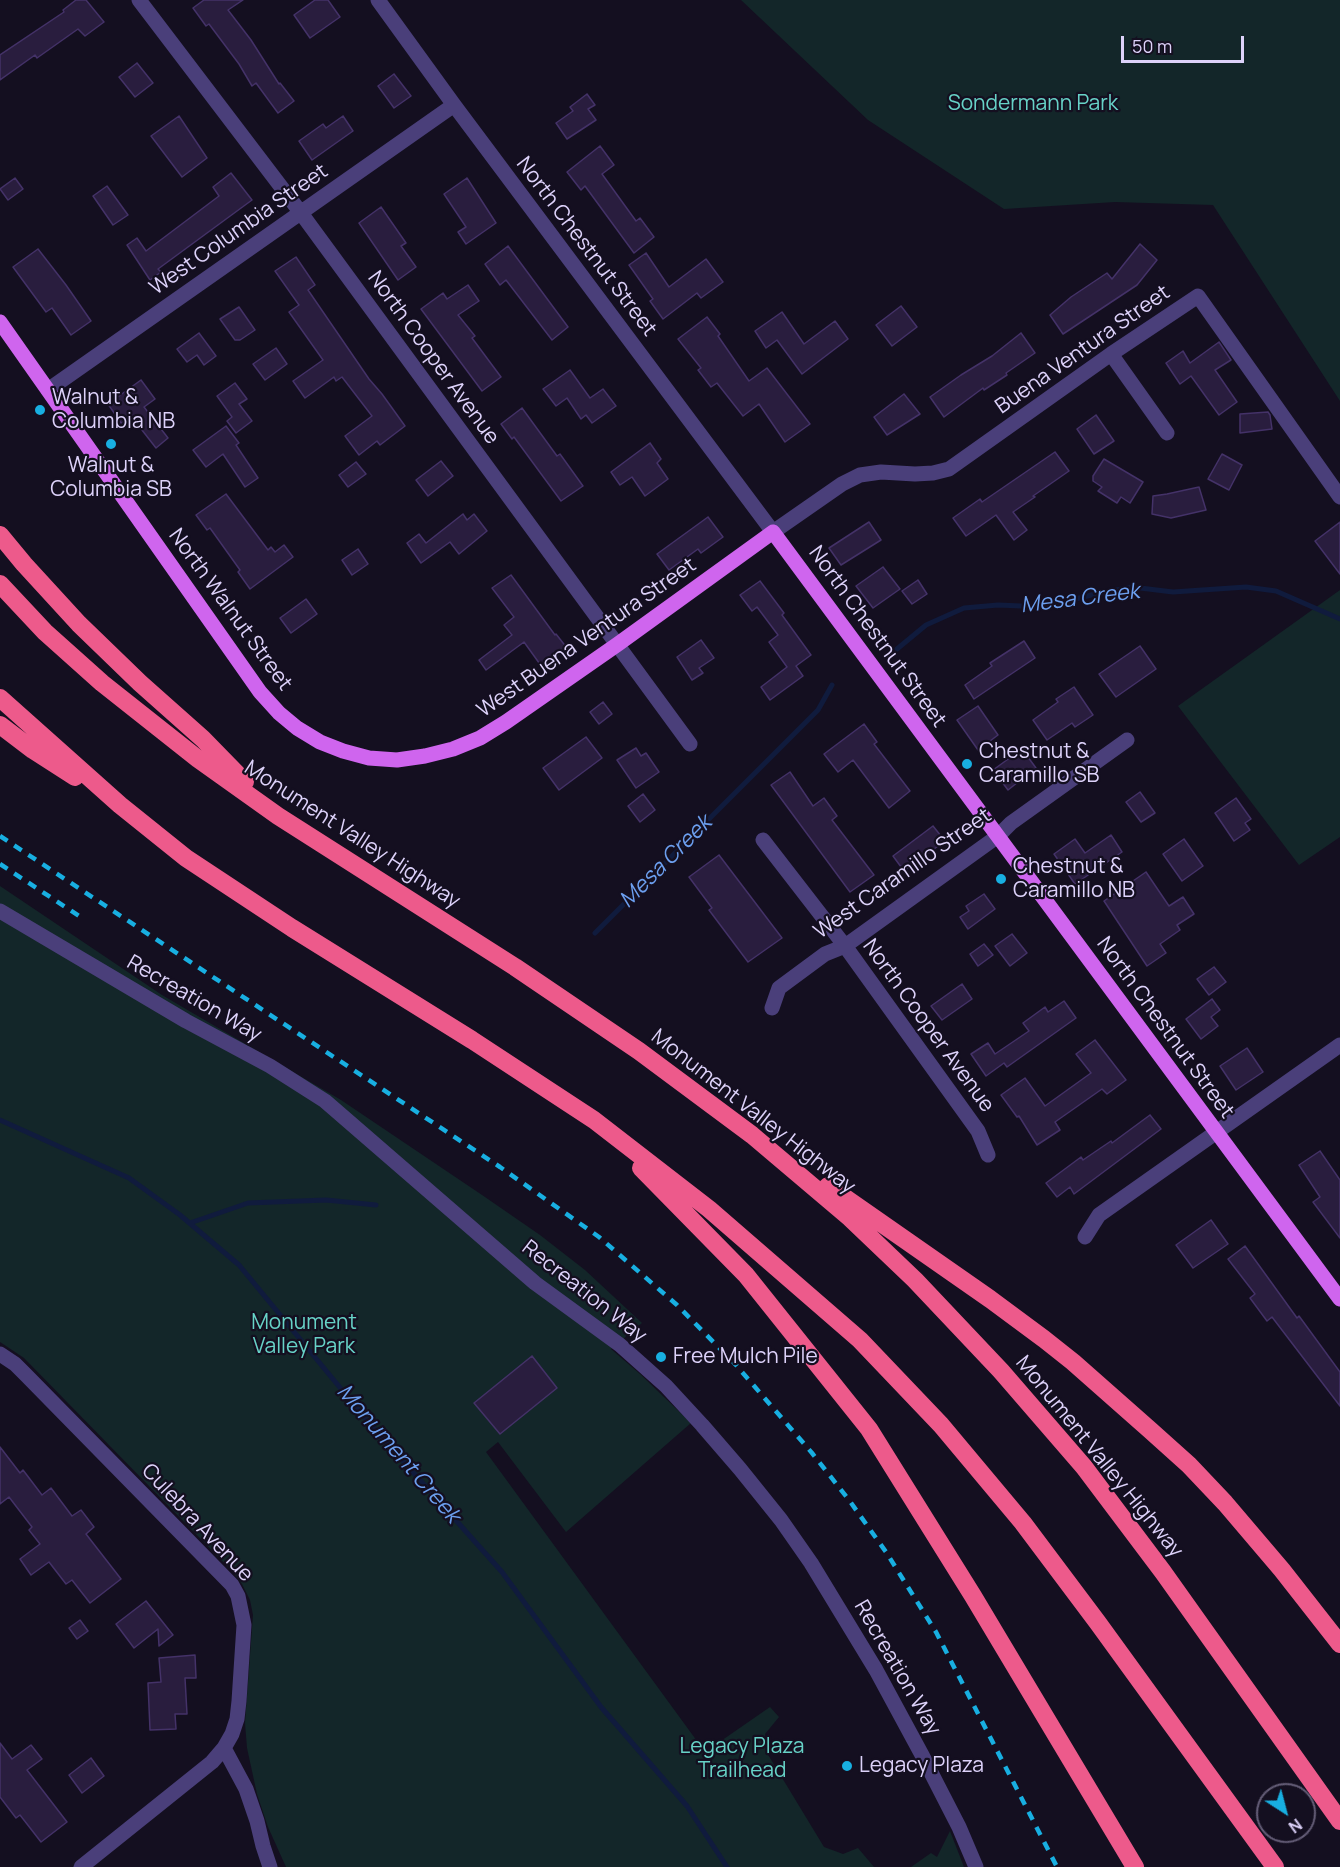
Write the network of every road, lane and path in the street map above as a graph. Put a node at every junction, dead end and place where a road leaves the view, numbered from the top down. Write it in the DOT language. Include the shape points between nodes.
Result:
graph roads {
  1 [pos="139,0"];
  2 [pos="378,0"];
  3 [pos="454,105"];
  4 [pos="301,213"];
  5 [pos="0,322"];
  6 [pos="1111,354"];
  7 [pos="48,390"];
  8 [pos="1167,433"];
  9 [pos="1340,496"];
  10 [pos="773,532"];
  11 [pos="0,535"];
  12 [pos="0,584"];
  13 [pos="618,644"];
  14 [pos="0,698"];
  15 [pos="0,725"];
  16 [pos="1127,740"];
  17 [pos="690,744"];
  18 [pos="343,752"];
  19 [pos="120,805"];
  20 [pos="278,816"];
  21 [pos="998,836"];
  22 [pos="762,840"];
  23 [pos="0,911"];
  24 [pos="845,946"];
  25 [pos="772,1008"];
  26 [pos="1340,1045"];
  27 [pos="594,1120"];
  28 [pos="1216,1132"];
  29 [pos="752,1135"];
  30 [pos="988,1155"];
  31 [pos="1085,1237"];
  32 [pos="1340,1299"];
  33 [pos="0,1354"];
  34 [pos="1340,1644"];
  35 [pos="224,1748"];
  36 [pos="1340,1821"];
  37 [pos="81,1867"];
  38 [pos="270,1867"];
  39 [pos="976,1867"];
  40 [pos="1135,1867"];
  41 [pos="1274,1867"];
  1 -- 4 [label="street, North Cooper Avenue"];
  2 -- 3 [label="street, North Chestnut Street"];
  3 -- 4 [label="street, West Columbia Street"];
  3 -- 10 [label="street, North Chestnut Street"];
  4 -- 7 [label="street, West Columbia Street"];
  4 -- 13 [label="street, North Cooper Avenue"];
  5 -- 7 [label="main road, North Walnut Street"];
  6 -- 8 [label="street"];
  6 -- 9 [label="street, Buena Ventura Street" via="1198,296"];
  6 -- 10 [label="street, Buena Ventura Street" via="949,469 915,474 866,473"];
  7 -- 18 [label="main road, North Walnut Street" via="260,692 297,728"];
  10 -- 13 [label="main road, West Buena Ventura Street"];
  10 -- 21 [label="main road, North Chestnut Street"];
  11 -- 20 [label="highway" via="79,624 203,739"];
  12 -- 20 [label="highway, Monument Valley Highway" via="45,632 102,683"];
  13 -- 17 [label="street, North Cooper Avenue"];
  13 -- 18 [label="main road, West Buena Ventura Street" via="506,722 453,749 397,760"];
  14 -- 19 [label="highway"];
  15 -- 19 [label="highway"];
  16 -- 21 [label="street, West Caramillo Street"];
  19 -- 27 [label="highway" via="186,858"];
  20 -- 29 [label="highway, Monument Valley Highway" via="639,1051"];
  21 -- 24 [label="street, West Caramillo Street"];
  21 -- 28 [label="main road, North Chestnut Street"];
  22 -- 24 [label="street, North Cooper Avenue"];
  23 -- 39 [label="street, Recreation Way" via="325,1101 527,1276 620,1345 666,1386 740,1469 811,1563 912,1736"];
  24 -- 25 [label="street, West Caramillo Street" via="825,954 779,988"];
  24 -- 30 [label="street, North Cooper Avenue" via="978,1131"];
  26 -- 28 [label="street"];
  27 -- 40 [label="highway" via="746,1275 869,1429"];
  27 -- 41 [label="highway" via="791,1279 860,1340 941,1425 1023,1523"];
  28 -- 31 [label="street" via="1099,1215"];
  28 -- 32 [label="main road, North Chestnut Street"];
  29 -- 34 [label="highway" via="879,1220 1073,1362 1225,1503"];
  29 -- 36 [label="highway, Monument Valley Highway" via="850,1218 915,1281 1001,1371 1084,1467"];
  33 -- 35 [label="street, Culebra Avenue" via="232,1585 244,1625 237,1719"];
  35 -- 37 [label="street" via="212,1762"];
  35 -- 38 [label="street" via="246,1790"];
}
